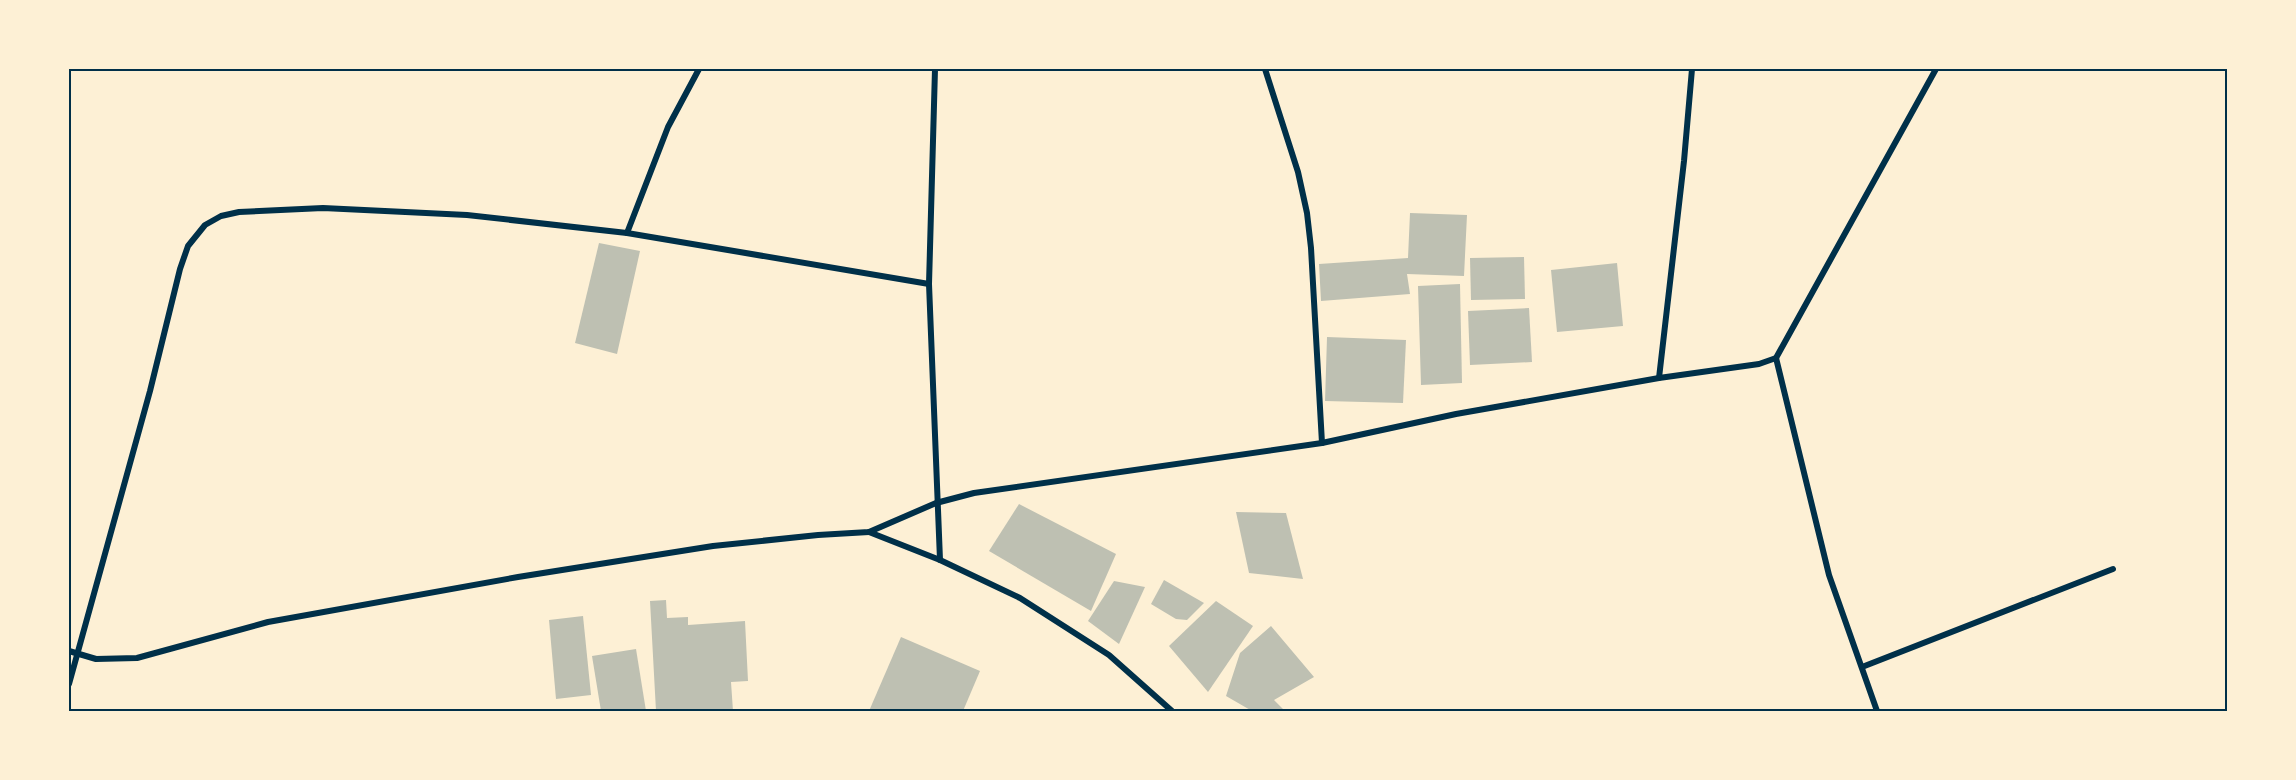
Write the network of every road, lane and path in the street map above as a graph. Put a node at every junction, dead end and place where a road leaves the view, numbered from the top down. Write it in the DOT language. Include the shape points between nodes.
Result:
graph roads {
  1 [pos="699,69"];
  2 [pos="936,69"];
  3 [pos="1265,69"];
  4 [pos="1692,69"];
  5 [pos="1936,69"];
  6 [pos="627,233"];
  7 [pos="929,284"];
  8 [pos="1776,358"];
  9 [pos="1659,378"];
  10 [pos="1322,443"];
  11 [pos="936,503"];
  12 [pos="869,532"];
  13 [pos="940,560"];
  14 [pos="2113,569"];
  15 [pos="69,651"];
  16 [pos="78,654"];
  17 [pos="1862,667"];
  18 [pos="69,684"];
  19 [pos="1172,711"];
  20 [pos="1877,711"];
  1 -- 6 [label="street" via="668,127"];
  2 -- 7 [label="street"];
  3 -- 10 [label="street" via="1307,213"];
  4 -- 9 [label="street"];
  5 -- 8 [label="street"];
  6 -- 7 [label="street"];
  6 -- 16 [label="street" via="467,215 323,208 239,213 221,216 205,225 188,246 180,269"];
  7 -- 11 [label="street"];
  8 -- 9 [label="street" via="1759,364"];
  8 -- 17 [label="street" via="1829,575"];
  9 -- 10 [label="street" via="1456,414"];
  10 -- 11 [label="street" via="1018,485"];
  11 -- 12 [label="street"];
  11 -- 13 [label="street"];
  12 -- 13 [label="street"];
  12 -- 16 [label="street" via="713,546 518,577 268,622 137,658 96,659"];
  13 -- 19 [label="street" via="1020,598 1109,655"];
  14 -- 17 [label="street"];
  15 -- 16 [label="street"];
  16 -- 18 [label="street"];
  17 -- 20 [label="street"];
}
